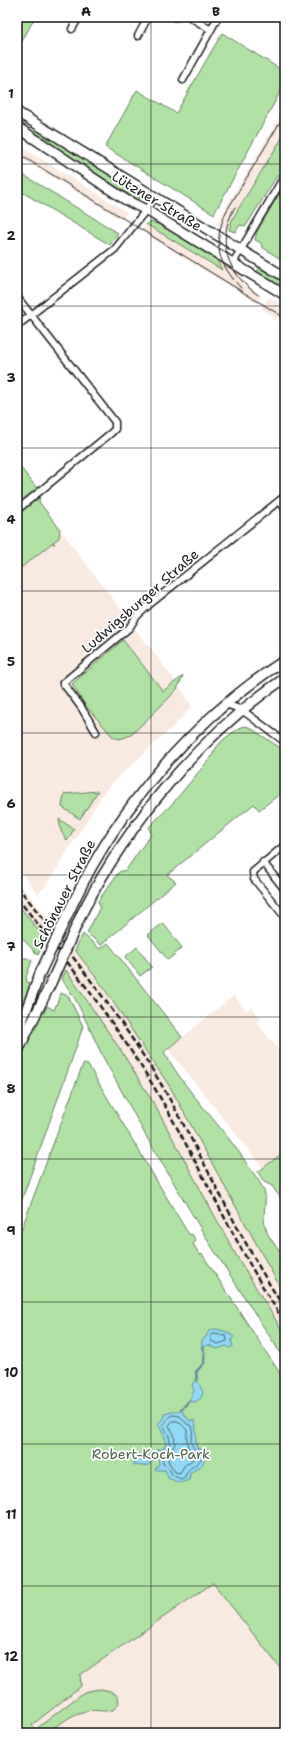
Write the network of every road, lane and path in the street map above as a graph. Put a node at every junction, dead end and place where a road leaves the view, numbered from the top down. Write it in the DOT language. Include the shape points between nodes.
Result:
graph roads {
  1 [pos="79,17"];
  2 [pos="148,17"];
  3 [pos="174,17"];
  4 [pos="177,17"];
  5 [pos="190,17"];
  6 [pos="218,17"];
  7 [pos="72,29"];
  8 [pos="211,30"];
  9 [pos="138,36"];
  10 [pos="183,80"];
  11 [pos="17,112"];
  12 [pos="17,127"];
  13 [pos="285,175"];
  14 [pos="154,197"];
  15 [pos="146,210"];
  16 [pos="240,250"];
  17 [pos="233,263"];
  18 [pos="285,277"];
  19 [pos="285,295"];
  20 [pos="17,297"];
  21 [pos="31,315"];
  22 [pos="17,326"];
  23 [pos="285,496"];
  24 [pos="279,501"];
  25 [pos="285,508"];
  26 [pos="17,510"];
  27 [pos="285,660"];
  28 [pos="285,678"];
  29 [pos="235,696"];
  30 [pos="226,704"];
  31 [pos="242,710"];
  32 [pos="96,732"];
  33 [pos="285,742"];
  34 [pos="285,844"];
  35 [pos="263,862"];
  36 [pos="285,890"];
  37 [pos="285,917"];
  38 [pos="17,1043"];
  39 [pos="17,1053"];
  1 -- 7 [label="street"];
  2 -- 9 [label="street"];
  3 -- 4 [label="street"];
  5 -- 8 [label="street"];
  6 -- 8 [label="street"];
  8 -- 10 [label="street"];
  11 -- 14 [label="main road, Lützner Straße"];
  12 -- 15 [label="main road, Lützner Straße" via="120,196"];
  13 -- 16 [label="street"];
  14 -- 15 [label="street"];
  14 -- 16 [label="main road, Lützner Straße"];
  15 -- 17 [label="main road, Lützner Straße"];
  15 -- 21 [label="street" via="115,250"];
  16 -- 17 [label="street"];
  16 -- 18 [label="main road, Lützner Straße"];
  17 -- 19 [label="main road, Lützner Straße"];
  20 -- 21 [label="street"];
  21 -- 22 [label="street"];
  21 -- 26 [label="street" via="116,425 111,433"];
  23 -- 24 [label="street, Ludwigsburger Straße"];
  24 -- 25 [label="street"];
  24 -- 32 [label="street, Ludwigsburger Straße" via="150,604 129,628 62,683"];
  27 -- 29 [label="main road, Schönauer Straße"];
  28 -- 31 [label="main road, Schönauer Straße"];
  29 -- 30 [label="main road, Schönauer Straße"];
  29 -- 31 [label="street"];
  30 -- 31 [label="street"];
  30 -- 38 [label="main road, Schönauer Straße, bridge" via="186,741 142,792 106,843 74,901 41,971 23,1018"];
  31 -- 33 [label="street"];
  31 -- 39 [label="main road, Schönauer Straße, bridge" via="198,752 146,813 106,869 82,913"];
  34 -- 35 [label="street"];
  35 -- 36 [label="street"];
  35 -- 37 [label="street" via="253,872 254,879"];
}
